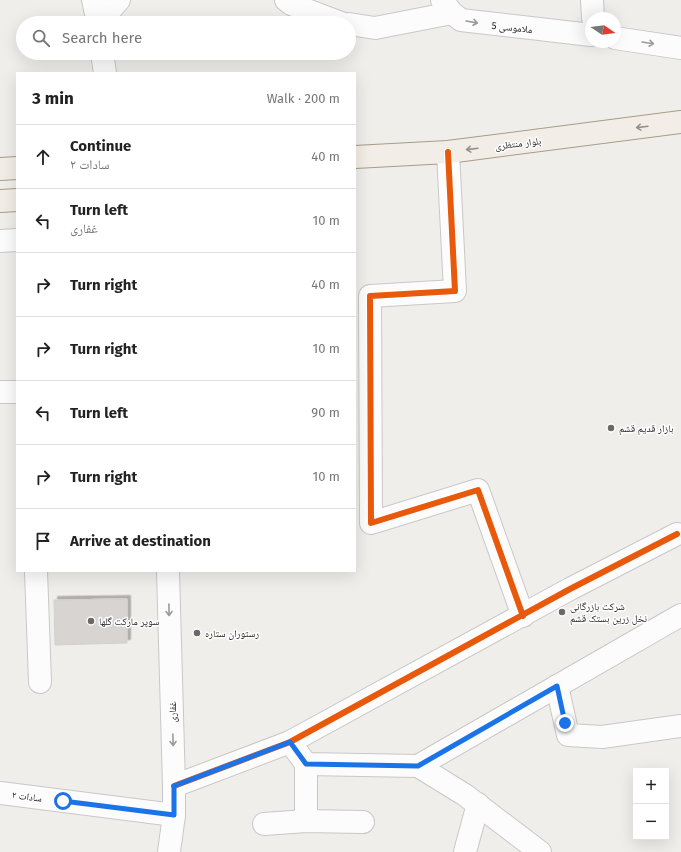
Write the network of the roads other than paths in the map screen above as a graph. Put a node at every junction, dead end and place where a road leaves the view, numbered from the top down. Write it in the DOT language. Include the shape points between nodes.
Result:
graph roads {
  1 [pos="93,0"];
  2 [pos="118,0"];
  3 [pos="286,0"];
  4 [pos="592,0"];
  5 [pos="447,6"];
  6 [pos="593,12"];
  7 [pos="96,16"];
  8 [pos="104,16"];
  9 [pos="323,16"];
  10 [pos="356,25"];
  11 [pos="585,34"];
  12 [pos="621,39"];
  13 [pos="681,48"];
  14 [pos="103,60"];
  15 [pos="105,72"];
  16 [pos="681,122"];
  17 [pos="448,152"];
  18 [pos="356,157"];
  19 [pos="16,168"];
  20 [pos="0,169"];
  21 [pos="16,200"];
  22 [pos="0,201"];
  23 [pos="16,240"];
  24 [pos="0,241"];
  25 [pos="0,392"];
  26 [pos="16,392"];
  27 [pos="678,534"];
  28 [pos="36,572"];
  29 [pos="168,572"];
  30 [pos="681,615"];
  31 [pos="523,616"];
  32 [pos="40,682"];
  33 [pos="557,686"];
  34 [pos="681,726"];
  35 [pos="290,742"];
  36 [pos="306,764"];
  37 [pos="418,766"];
  38 [pos="174,786"];
  39 [pos="0,793"];
  40 [pos="478,804"];
  41 [pos="174,815"];
  42 [pos="306,821"];
  43 [pos="363,822"];
  44 [pos="264,824"];
  45 [pos="170,852"];
  46 [pos="465,852"];
  47 [pos="540,852"];
  1 -- 7 [label="street"];
  2 -- 8 [label="street"];
  3 -- 9 [label="street"];
  4 -- 6 [label="street"];
  5 -- 10 [label="street" via="375,28"];
  5 -- 11 [label="street, ملاموسی 5, one-way" via="461,20 475,23"];
  12 -- 13 [label="street, one-way"];
  14 -- 15 [label="street"];
  16 -- 17 [label="main road, بلوار منتظری, one-way"];
  17 -- 18 [label="main road, بلوار منتظری"];
  17 -- 31 [label="street" via="455,291 370,296 371,523 478,490"];
  19 -- 20 [label="main road"];
  21 -- 22 [label="main road"];
  23 -- 24 [label="street"];
  25 -- 26 [label="street"];
  27 -- 31 [label="street"];
  28 -- 32 [label="street"];
  29 -- 38 [label="street, غفاری, one-way"];
  30 -- 33 [label="street"];
  31 -- 35 [label="street"];
  33 -- 34 [label="street" via="568,735 602,737"];
  33 -- 37 [label="street"];
  35 -- 36 [label="street"];
  35 -- 38 [label="street"];
  36 -- 37 [label="street"];
  36 -- 42 [label="street"];
  37 -- 40 [label="street"];
  38 -- 41 [label="street, غفاری"];
  39 -- 41 [label="street, سادات ۲"];
  40 -- 46 [label="street"];
  40 -- 47 [label="street"];
  41 -- 45 [label="street, غفاری"];
  42 -- 43 [label="street"];
  42 -- 44 [label="street"];
}
